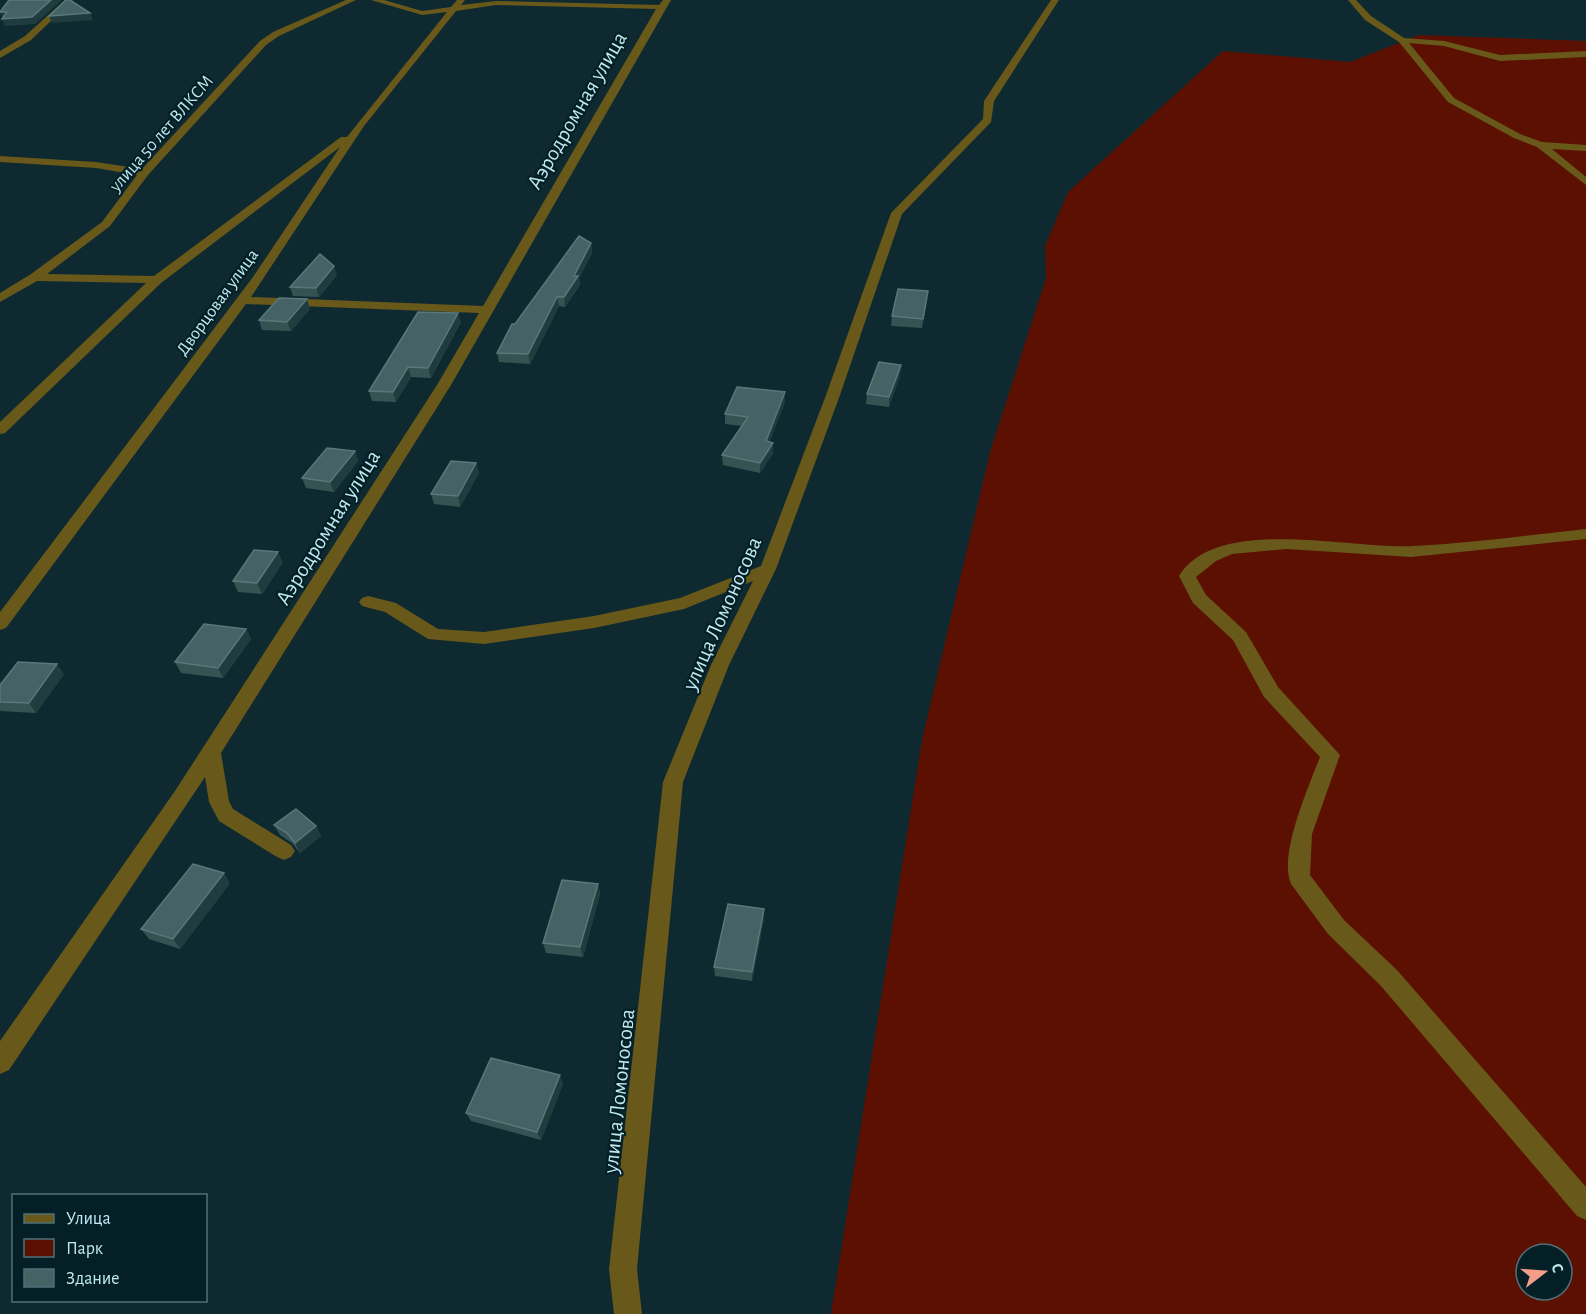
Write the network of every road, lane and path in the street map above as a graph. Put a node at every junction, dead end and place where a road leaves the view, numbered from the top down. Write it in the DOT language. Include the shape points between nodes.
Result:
graph roads {
  1 [pos="69,0"];
  2 [pos="352,0"];
  3 [pos="375,0"];
  4 [pos="461,0"];
  5 [pos="1055,0"];
  6 [pos="1352,0"];
  7 [pos="664,4"];
  8 [pos="452,11"];
  9 [pos="1402,40"];
  10 [pos="1586,54"];
  11 [pos="0,55"];
  12 [pos="355,131"];
  13 [pos="1541,145"];
  14 [pos="1586,148"];
  15 [pos="0,159"];
  16 [pos="144,173"];
  17 [pos="1586,182"];
  18 [pos="35,277"];
  19 [pos="157,280"];
  20 [pos="0,298"];
  21 [pos="241,300"];
  22 [pos="487,310"];
  23 [pos="0,430"];
  24 [pos="1586,534"];
  25 [pos="768,569"];
  26 [pos="368,602"];
  27 [pos="0,624"];
  28 [pos="211,753"];
  29 [pos="284,851"];
  30 [pos="0,1062"];
  31 [pos="1586,1207"];
  32 [pos="628,1314"];
  1 -- 11 [label="street" via="28,39"];
  2 -- 16 [label="street, улица 50 лет ВЛКСМ" via="263,43"];
  3 -- 8 [label="street" via="422,13"];
  4 -- 8 [label="street, Дворцовая улица"];
  5 -- 25 [label="street, улица Ломоносова" via="989,101 988,120 897,213"];
  6 -- 9 [label="street" via="1368,18"];
  7 -- 8 [label="street" via="496,3"];
  7 -- 22 [label="street, Аэродромная улица"];
  8 -- 12 [label="street, Дворцовая улица"];
  9 -- 10 [label="street" via="1443,44 1500,58"];
  9 -- 13 [label="street" via="1451,100 1487,122"];
  12 -- 19 [label="street"];
  12 -- 21 [label="street, Дворцовая улица"];
  13 -- 14 [label="street"];
  13 -- 17 [label="street"];
  15 -- 16 [label="street" via="96,165"];
  16 -- 18 [label="street, улица 50 лет ВЛКСМ" via="106,224"];
  18 -- 19 [label="street"];
  18 -- 20 [label="street, улица 50 лет ВЛКСМ"];
  19 -- 23 [label="street"];
  21 -- 22 [label="street"];
  21 -- 27 [label="street, Дворцовая улица"];
  22 -- 28 [label="street, Аэродромная улица" via="444,385"];
  24 -- 31 [label="street" via="1411,552 1287,544 1228,549 1210,557 1187,576 1199,599 1240,636 1271,692 1330,755 1302,834 1299,877 1336,927 1389,978"];
  25 -- 26 [label="street" via="684,603 594,622 484,638 434,635 390,607"];
  25 -- 32 [label="street, улица Ломоносова" via="720,665 673,782 622,1269"];
  28 -- 29 [label="street" via="219,802 226,814"];
  28 -- 30 [label="street, Аэродромная улица"];
}
